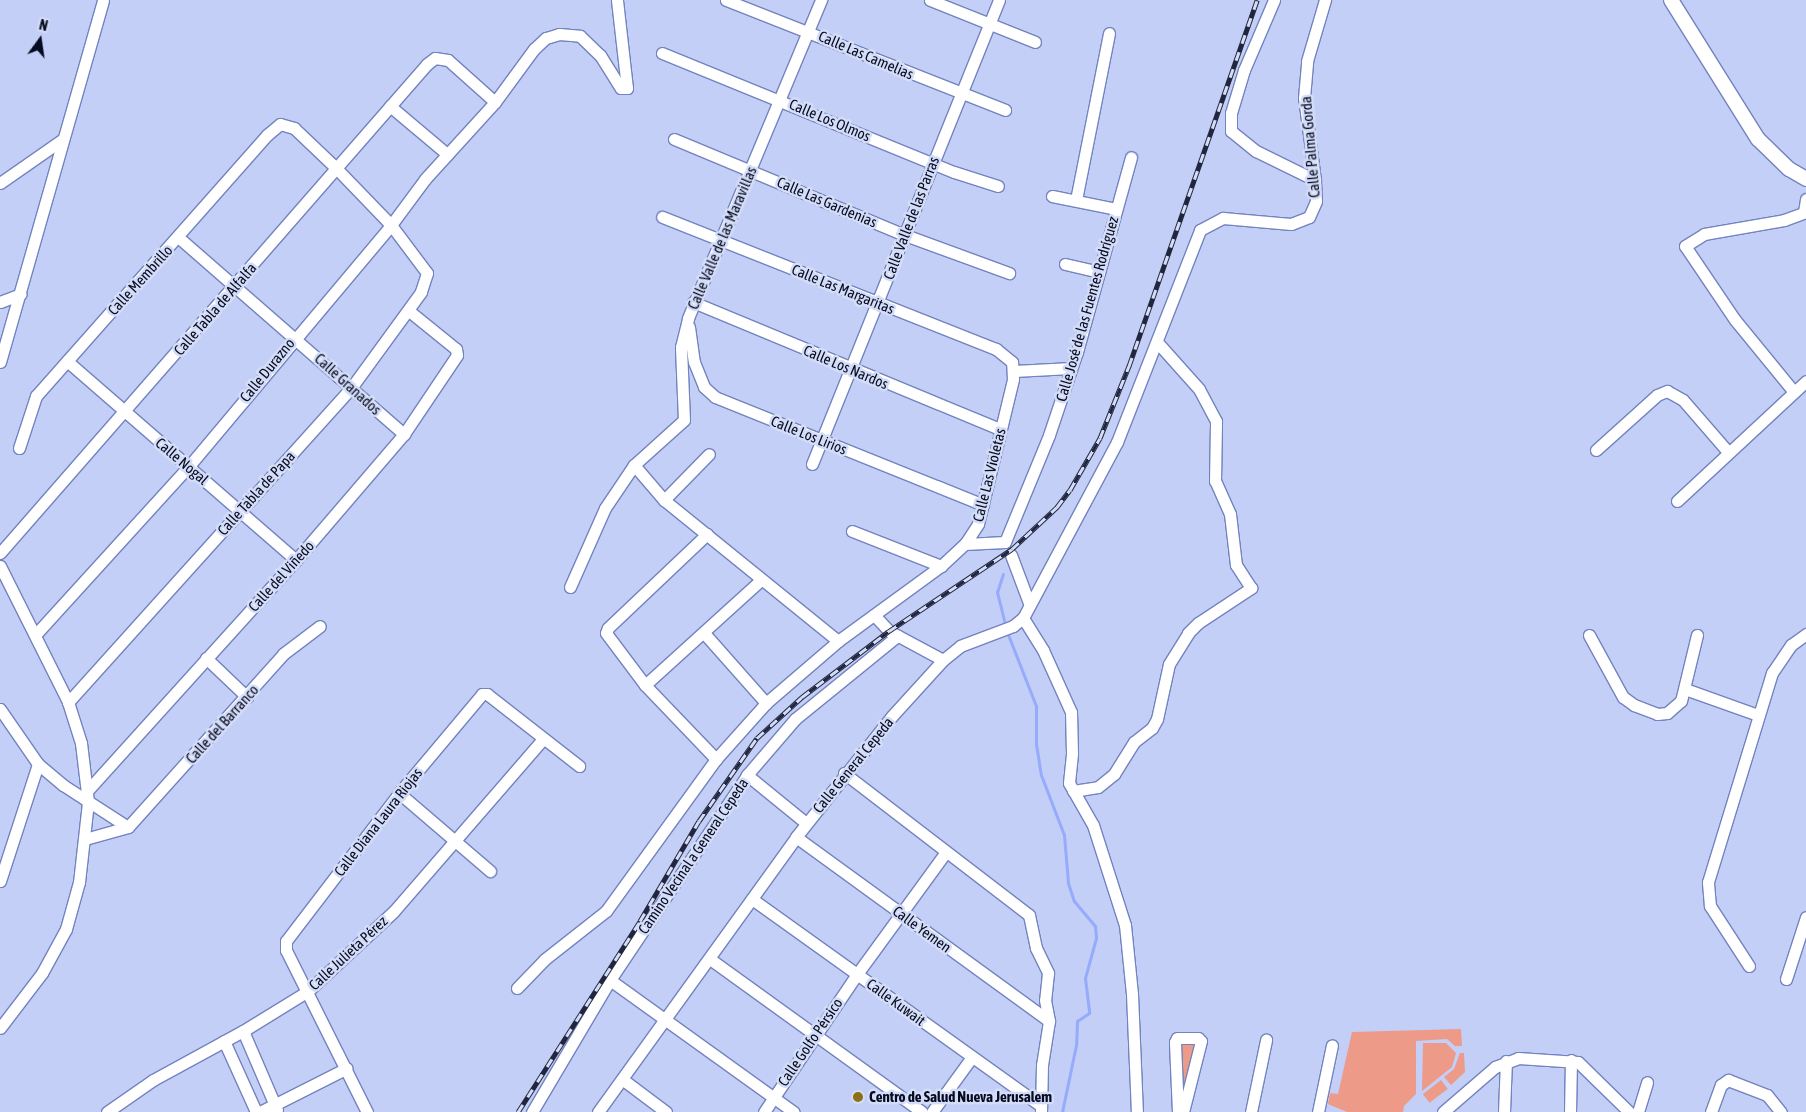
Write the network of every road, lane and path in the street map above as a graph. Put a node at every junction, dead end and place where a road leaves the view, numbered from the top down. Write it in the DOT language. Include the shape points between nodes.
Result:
graph roads {
  1 [pos="103,0"];
  2 [pos="617,0"];
  3 [pos="726,0"];
  4 [pos="821,0"];
  5 [pos="930,0"];
  6 [pos="999,0"];
  7 [pos="1274,0"];
  8 [pos="1325,0"];
  9 [pos="1671,0"];
  10 [pos="990,23"];
  11 [pos="810,31"];
  12 [pos="1109,33"];
  13 [pos="1035,42"];
  14 [pos="662,53"];
  15 [pos="961,93"];
  16 [pos="781,100"];
  17 [pos="494,102"];
  18 [pos="390,106"];
  19 [pos="1006,110"];
  20 [pos="63,139"];
  21 [pos="674,139"];
  22 [pos="447,154"];
  23 [pos="1130,157"];
  24 [pos="932,163"];
  25 [pos="336,168"];
  26 [pos="752,170"];
  27 [pos="1316,180"];
  28 [pos="1806,180"];
  29 [pos="0,183"];
  30 [pos="998,186"];
  31 [pos="1052,196"];
  32 [pos="1806,199"];
  33 [pos="1076,200"];
  34 [pos="1116,209"];
  35 [pos="1805,212"];
  36 [pos="662,217"];
  37 [pos="391,225"];
  38 [pos="905,235"];
  39 [pos="178,237"];
  40 [pos="722,238"];
  41 [pos="1066,264"];
  42 [pos="1099,272"];
  43 [pos="1009,273"];
  44 [pos="234,287"];
  45 [pos="21,294"];
  46 [pos="0,302"];
  47 [pos="693,302"];
  48 [pos="877,304"];
  49 [pos="409,311"];
  50 [pos="688,318"];
  51 [pos="295,336"];
  52 [pos="1157,342"];
  53 [pos="0,362"];
  54 [pos="67,362"];
  55 [pos="1071,368"];
  56 [pos="851,370"];
  57 [pos="1014,371"];
  58 [pos="1806,381"];
  59 [pos="351,388"];
  60 [pos="1794,392"];
  61 [pos="124,413"];
  62 [pos="999,429"];
  63 [pos="404,434"];
  64 [pos="822,440"];
  65 [pos="19,448"];
  66 [pos="1596,450"];
  67 [pos="1728,452"];
  68 [pos="709,454"];
  69 [pos="812,464"];
  70 [pos="634,465"];
  71 [pos="189,466"];
  72 [pos="664,500"];
  73 [pos="1678,500"];
  74 [pos="983,505"];
  75 [pos="240,512"];
  76 [pos="852,531"];
  77 [pos="707,534"];
  78 [pos="965,544"];
  79 [pos="1008,549"];
  80 [pos="0,553"];
  81 [pos="296,560"];
  82 [pos="0,566"];
  83 [pos="941,566"];
  84 [pos="760,580"];
  85 [pos="570,588"];
  86 [pos="1030,603"];
  87 [pos="874,615"];
  88 [pos="1023,618"];
  89 [pos="320,626"];
  90 [pos="704,633"];
  91 [pos="36,634"];
  92 [pos="1806,634"];
  93 [pos="1589,635"];
  94 [pos="1697,635"];
  95 [pos="897,636"];
  96 [pos="838,641"];
  97 [pos="206,658"];
  98 [pos="943,660"];
  99 [pos="645,685"];
  100 [pos="1685,689"];
  101 [pos="247,697"];
  102 [pos="68,702"];
  103 [pos="766,703"];
  104 [pos="0,709"];
  105 [pos="1758,715"];
  106 [pos="543,738"];
  107 [pos="716,758"];
  108 [pos="38,764"];
  109 [pos="579,766"];
  110 [pos="844,773"];
  111 [pos="746,775"];
  112 [pos="1072,791"];
  113 [pos="399,793"];
  114 [pos="87,797"];
  115 [pos="806,823"];
  116 [pos="128,827"];
  117 [pos="796,837"];
  118 [pos="86,839"];
  119 [pos="456,839"];
  120 [pos="946,852"];
  121 [pos="490,871"];
  122 [pos="0,881"];
  123 [pos="752,899"];
  124 [pos="901,914"];
  125 [pos="1806,917"];
  126 [pos="710,959"];
  127 [pos="1749,966"];
  128 [pos="857,974"];
  129 [pos="610,980"];
  130 [pos="1786,980"];
  131 [pos="517,988"];
  132 [pos="308,991"];
  133 [pos="664,1021"];
  134 [pos="1049,1021"];
  135 [pos="0,1028"];
  136 [pos="243,1032"];
  137 [pos="815,1036"];
  138 [pos="1266,1040"];
  139 [pos="224,1041"];
  140 [pos="1332,1045"];
  141 [pos="972,1057"];
  142 [pos="1571,1060"];
  143 [pos="1506,1061"];
  144 [pos="347,1068"];
  145 [pos="622,1079"];
  146 [pos="1647,1082"];
  147 [pos="773,1097"];
  148 [pos="276,1109"];
  149 [pos="1040,1109"];
  150 [pos="107,1112"];
  151 [pos="256,1112"];
  152 [pos="260,1112"];
  153 [pos="367,1112"];
  154 [pos="532,1112"];
  155 [pos="598,1112"];
  156 [pos="666,1112"];
  157 [pos="764,1112"];
  158 [pos="794,1112"];
  159 [pos="922,1112"];
  160 [pos="932,1112"];
  161 [pos="1136,1112"];
  162 [pos="1178,1112"];
  163 [pos="1184,1112"];
  164 [pos="1251,1112"];
  165 [pos="1318,1112"];
  166 [pos="1444,1112"];
  167 [pos="1504,1112"];
  168 [pos="1570,1112"];
  169 [pos="1629,1112"];
  170 [pos="1638,1112"];
  171 [pos="1711,1112"];
  172 [pos="1780,1112"];
  1 -- 20 [label="street"];
  2 -- 17 [label="street, Calle Durazno" via="627,88 621,88 600,56 580,36 559,34 546,38 534,49"];
  3 -- 11 [label="street, Calle Las Camelias"];
  4 -- 11 [label="street, Calle Valle de las Maravillas"];
  5 -- 10 [label="street"];
  6 -- 10 [label="street, Calle Valle de las Parras"];
  7 -- 27 [label="street" via="1244,70 1230,123 1231,131 1256,151"];
  8 -- 27 [label="street, Calle Palma Gorda" via="1307,61 1304,98"];
  9 -- 28 [label="main road" via="1758,139 1789,169"];
  10 -- 13 [label="street"];
  10 -- 15 [label="street, Calle Valle de las Parras"];
  11 -- 15 [label="street, Calle Las Camelias"];
  11 -- 16 [label="street, Calle Valle de las Maravillas"];
  12 -- 33 [label="street"];
  14 -- 16 [label="street, Calle Los Olmos"];
  15 -- 19 [label="street, Calle Las Camelias"];
  15 -- 24 [label="street, Calle Valle de las Parras"];
  16 -- 24 [label="street, Calle Los Olmos"];
  16 -- 26 [label="street, Calle Valle de las Maravillas"];
  17 -- 18 [label="street, Calle Tabla de Alfalfa" via="448,60 435,58"];
  17 -- 22 [label="street, Calle Durazno"];
  18 -- 22 [label="street"];
  18 -- 25 [label="street, Calle Tabla de Alfalfa"];
  20 -- 29 [label="street"];
  20 -- 45 [label="street"];
  21 -- 26 [label="street, Calle Las Gardenias"];
  22 -- 37 [label="street, Calle Durazno"];
  23 -- 34 [label="street, Calle José de las Fuentes Rodríguez"];
  24 -- 30 [label="street, Calle Los Olmos"];
  24 -- 38 [label="street, Calle Valle de las Parras"];
  25 -- 37 [label="street"];
  25 -- 39 [label="street, Calle Membrillo" via="294,128 280,124"];
  25 -- 44 [label="street, Calle Tabla de Alfalfa"];
  26 -- 38 [label="street, Calle Las Gardenias"];
  26 -- 40 [label="street, Calle Valle de las Maravillas"];
  27 -- 52 [label="street, Calle Palma Gorda" via="1314,210 1301,222 1233,217 1205,226 1196,238"];
  31 -- 33 [label="street"];
  32 -- 35 [label="street"];
  33 -- 34 [label="street"];
  34 -- 42 [label="street, Calle José de las Fuentes Rodríguez"];
  35 -- 60 [label="street" via="1784,220 1704,234 1685,246 1735,320"];
  36 -- 40 [label="street, Calle Las Margaritas"];
  37 -- 49 [label="street, Calle Tabla de Papa" via="427,273 424,286"];
  37 -- 51 [label="street, Calle Durazno"];
  38 -- 43 [label="street, Calle Las Gardenias"];
  38 -- 48 [label="street, Calle Valle de las Parras"];
  39 -- 44 [label="street, Calle Granados"];
  39 -- 54 [label="street, Calle Membrillo"];
  40 -- 47 [label="street, Calle Valle de las Maravillas"];
  40 -- 48 [label="street, Calle Las Margaritas"];
  41 -- 42 [label="street"];
  42 -- 55 [label="street, Calle José de las Fuentes Rodríguez"];
  44 -- 51 [label="street, Calle Granados"];
  44 -- 61 [label="street, Calle Tabla de Alfalfa"];
  45 -- 46 [label="street"];
  45 -- 53 [label="street"];
  47 -- 50 [label="street, Calle Valle de las Maravillas"];
  47 -- 56 [label="street, Calle Los Nardos"];
  48 -- 56 [label="street, Calle Valle de las Parras"];
  48 -- 57 [label="street, Calle Las Margaritas" via="996,349 1008,357"];
  49 -- 59 [label="street, Calle Tabla de Papa"];
  49 -- 63 [label="street, Calle del Viñedo" via="456,349 457,355"];
  50 -- 64 [label="street, Calle Los Lirios" via="694,362 709,393"];
  50 -- 70 [label="street, Calle Valle de las Maravillas" via="682,347 684,420"];
  51 -- 59 [label="street, Calle Granados"];
  51 -- 71 [label="street, Calle Durazno"];
  52 -- 86 [label="street, Calle General Cepeda" via="1117,442"];
  52 -- 112 [label="street" via="1200,389 1216,421 1215,481 1230,514 1236,565 1251,588 1188,633 1169,664 1157,719 1152,728 1134,742 1114,774 1098,786"];
  54 -- 61 [label="street, Calle Nogal"];
  54 -- 65 [label="street, Calle Membrillo" via="34,400"];
  55 -- 57 [label="street"];
  55 -- 79 [label="street, Calle José de las Fuentes Rodríguez"];
  56 -- 62 [label="street, Calle Los Nardos"];
  56 -- 64 [label="street, Calle Valle de las Parras"];
  57 -- 62 [label="street, Calle Las Violetas"];
  58 -- 60 [label="street"];
  59 -- 63 [label="street, Calle Granados"];
  59 -- 75 [label="street, Calle Tabla de Papa"];
  60 -- 67 [label="street"];
  61 -- 71 [label="street, Calle Nogal"];
  61 -- 80 [label="street, Calle Tabla de Alfalfa"];
  62 -- 74 [label="street, Calle Las Violetas"];
  63 -- 81 [label="street, Calle del Viñedo"];
  64 -- 69 [label="street, Calle Valle de las Parras"];
  64 -- 74 [label="street, Calle Los Lirios"];
  66 -- 67 [label="street" via="1656,395 1667,391 1684,400"];
  67 -- 73 [label="street"];
  68 -- 72 [label="street"];
  70 -- 72 [label="street"];
  70 -- 85 [label="street, Calle Valle de las Maravillas" via="605,508"];
  71 -- 75 [label="street, Calle Nogal"];
  71 -- 91 [label="street, Calle Durazno"];
  72 -- 77 [label="street"];
  74 -- 78 [label="street, Calle Las Violetas" via="976,527"];
  75 -- 81 [label="street, Calle Nogal"];
  75 -- 102 [label="street, Calle Tabla de Papa"];
  76 -- 83 [label="street"];
  77 -- 84 [label="street"];
  77 -- 99 [label="street" via="608,628 606,633"];
  78 -- 79 [label="street"];
  78 -- 83 [label="street, Calle Las Violetas"];
  79 -- 86 [label="street"];
  81 -- 97 [label="street, Calle del Viñedo"];
  82 -- 91 [label="street"];
  83 -- 87 [label="street"];
  84 -- 90 [label="street"];
  84 -- 96 [label="street"];
  86 -- 88 [label="street, Calle General Cepeda"];
  87 -- 95 [label="street"];
  87 -- 96 [label="street"];
  88 -- 98 [label="street, Calle General Cepeda" via="1013,626 969,641"];
  88 -- 112 [label="street" via="1043,650 1071,712 1072,754 1068,779"];
  89 -- 101 [label="street, Calle del Barranco" via="283,654"];
  90 -- 99 [label="street"];
  90 -- 103 [label="street"];
  91 -- 102 [label="street"];
  92 -- 105 [label="street" via="1780,658"];
  93 -- 100 [label="street" via="1615,686 1634,705 1657,714 1667,713 1681,700"];
  94 -- 100 [label="street"];
  95 -- 98 [label="street"];
  95 -- 111 [label="street, Camino Vecinal a General Cepeda" via="795,719"];
  96 -- 103 [label="street"];
  97 -- 101 [label="street"];
  97 -- 114 [label="street, Calle del Viñedo"];
  98 -- 110 [label="street, Calle General Cepeda"];
  99 -- 107 [label="street"];
  100 -- 105 [label="street"];
  101 -- 116 [label="street, Calle del Barranco"];
  102 -- 114 [label="street" via="81,743"];
  103 -- 107 [label="street"];
  104 -- 108 [label="street"];
  105 -- 127 [label="street" via="1708,882 1710,906"];
  106 -- 109 [label="street"];
  106 -- 113 [label="street, Calle Diana Laura Riojas" via="487,694 478,697"];
  106 -- 119 [label="street, Calle Julieta Pérez"];
  107 -- 131 [label="street" via="598,919 545,959"];
  108 -- 114 [label="street"];
  108 -- 122 [label="street"];
  110 -- 115 [label="street, Calle General Cepeda"];
  110 -- 120 [label="street"];
  111 -- 115 [label="street"];
  111 -- 129 [label="street, Camino Vecinal a General Cepeda"];
  112 -- 161 [label="street" via="1093,825 1125,926 1132,994"];
  113 -- 119 [label="street"];
  113 -- 132 [label="street, Calle Diana Laura Riojas" via="286,941 286,950"];
  114 -- 116 [label="street"];
  114 -- 118 [label="street"];
  115 -- 117 [label="street, Calle General Cepeda"];
  116 -- 118 [label="street"];
  117 -- 123 [label="street, Calle General Cepeda"];
  117 -- 124 [label="street, Calle Yemen"];
  118 -- 135 [label="street" via="66,929 42,973"];
  119 -- 121 [label="street"];
  119 -- 132 [label="street, Calle Julieta Pérez" via="394,911"];
  120 -- 124 [label="street, Calle Golfo Pérsico"];
  120 -- 134 [label="street" via="1029,915 1036,948 1048,973 1045,1000"];
  123 -- 126 [label="street, Calle General Cepeda"];
  123 -- 128 [label="street, Calle Kuwait"];
  124 -- 128 [label="street, Calle Golfo Pérsico"];
  124 -- 134 [label="street, Calle Yemen"];
  125 -- 130 [label="street"];
  126 -- 133 [label="street, Calle General Cepeda"];
  126 -- 137 [label="street"];
  128 -- 137 [label="street, Calle Golfo Pérsico"];
  128 -- 141 [label="street, Calle Kuwait"];
  129 -- 133 [label="street"];
  129 -- 154 [label="street, Camino Vecinal a General Cepeda"];
  132 -- 136 [label="street, Calle Julieta Pérez"];
  132 -- 144 [label="street"];
  133 -- 145 [label="street, Calle General Cepeda"];
  133 -- 147 [label="street"];
  134 -- 149 [label="street"];
  136 -- 139 [label="street, Calle Julieta Pérez"];
  136 -- 148 [label="street"];
  137 -- 147 [label="street, Calle Golfo Pérsico"];
  137 -- 159 [label="street"];
  138 -- 164 [label="street"];
  139 -- 150 [label="street, Calle Julieta Pérez" via="154,1080"];
  139 -- 151 [label="street"];
  140 -- 165 [label="street"];
  141 -- 149 [label="street, Calle Kuwait"];
  141 -- 160 [label="street"];
  142 -- 143 [label="street" via="1518,1058"];
  142 -- 168 [label="street"];
  142 -- 169 [label="street" via="1586,1067"];
  143 -- 166 [label="street"];
  143 -- 167 [label="street"];
  144 -- 148 [label="street"];
  144 -- 153 [label="street"];
  145 -- 155 [label="street, Calle General Cepeda"];
  145 -- 156 [label="street"];
  146 -- 170 [label="street"];
  147 -- 157 [label="street, Calle Golfo Pérsico"];
  147 -- 158 [label="street"];
  148 -- 152 [label="street"];
  162 -- 163 [label="street" via="1175,1042 1177,1038 1198,1038 1201,1041"];
  171 -- 172 [label="street" via="1721,1086 1728,1080 1767,1095"];
}
